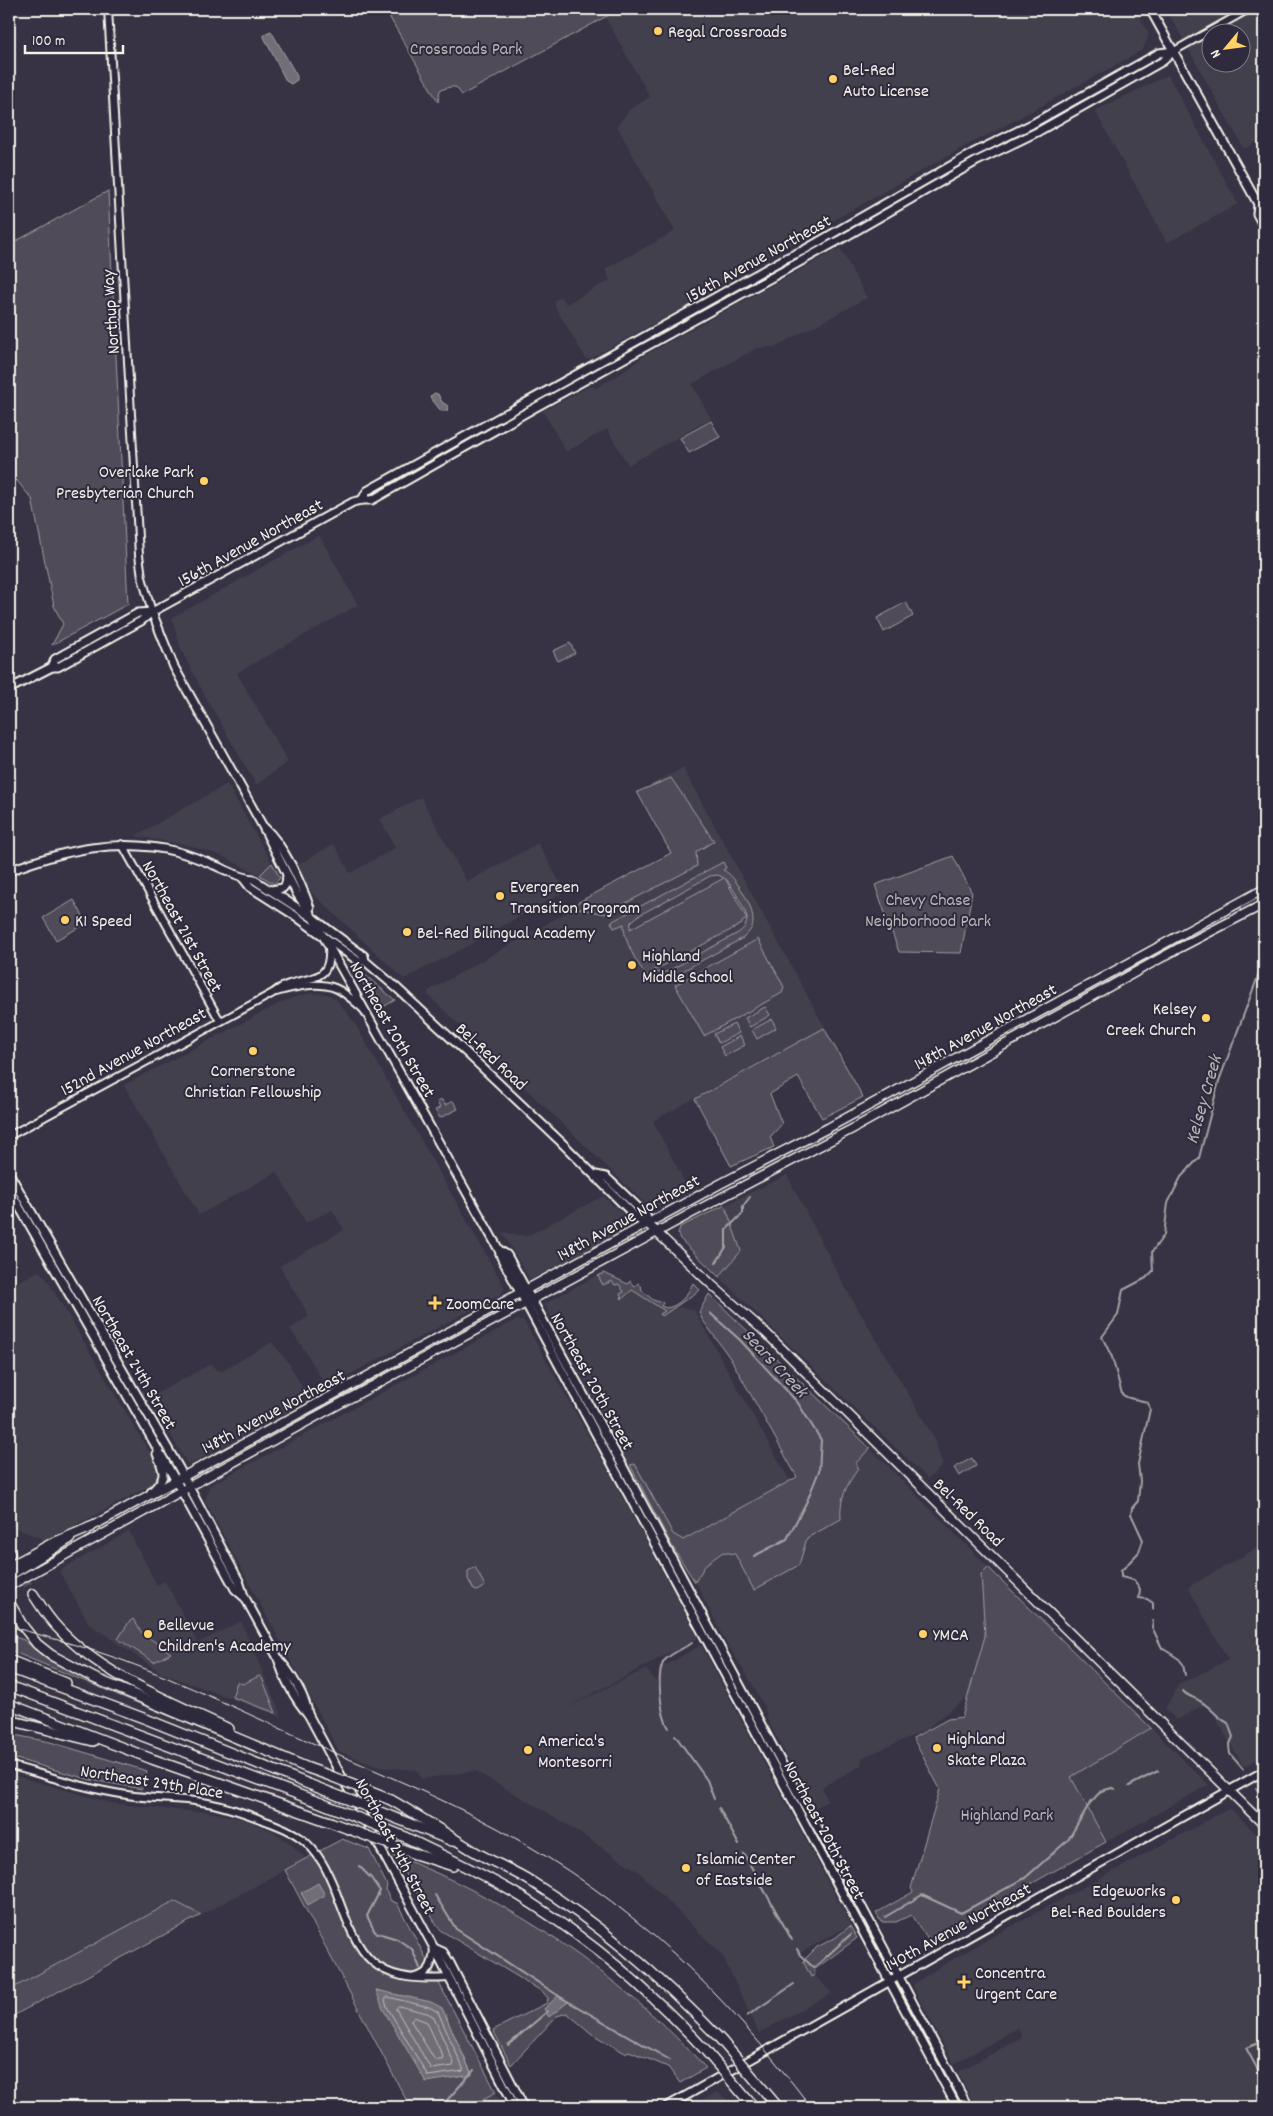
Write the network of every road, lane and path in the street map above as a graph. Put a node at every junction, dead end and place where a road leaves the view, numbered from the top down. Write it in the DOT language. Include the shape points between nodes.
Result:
graph roads {
  1 [pos="108,9"];
  2 [pos="1150,9"];
  3 [pos="1249,9"];
  4 [pos="1174,51"];
  5 [pos="1258,204"];
  6 [pos="1264,209"];
  7 [pos="1264,227"];
  8 [pos="578,374"];
  9 [pos="536,407"];
  10 [pos="362,500"];
  11 [pos="152,612"];
  12 [pos="9,689"];
  13 [pos="262,825"];
  14 [pos="122,844"];
  15 [pos="9,871"];
  16 [pos="287,875"];
  17 [pos="243,878"];
  18 [pos="1264,889"];
  19 [pos="271,890"];
  20 [pos="1264,904"];
  21 [pos="313,918"];
  22 [pos="1189,930"];
  23 [pos="322,934"];
  24 [pos="329,946"];
  25 [pos="1179,948"];
  26 [pos="365,961"];
  27 [pos="273,992"];
  28 [pos="1075,994"];
  29 [pos="366,1011"];
  30 [pos="1055,1018"];
  31 [pos="220,1021"];
  32 [pos="828,1128"];
  33 [pos="9,1136"];
  34 [pos="813,1150"];
  35 [pos="9,1173"];
  36 [pos="9,1189"];
  37 [pos="648,1224"];
  38 [pos="657,1233"];
  39 [pos="523,1292"];
  40 [pos="528,1302"];
  41 [pos="88,1327"];
  42 [pos="97,1327"];
  43 [pos="146,1429"];
  44 [pos="609,1460"];
  45 [pos="184,1476"];
  46 [pos="176,1480"];
  47 [pos="189,1486"];
  48 [pos="634,1487"];
  49 [pos="181,1490"];
  50 [pos="143,1499"];
  51 [pos="640,1519"];
  52 [pos="91,1527"];
  53 [pos="203,1530"];
  54 [pos="213,1531"];
  55 [pos="663,1542"];
  56 [pos="666,1567"];
  57 [pos="9,1568"];
  58 [pos="9,1584"];
  59 [pos="685,1584"];
  60 [pos="33,1594"];
  61 [pos="244,1596"];
  62 [pos="9,1602"];
  63 [pos="9,1660"];
  64 [pos="9,1668"];
  65 [pos="9,1686"];
  66 [pos="9,1704"];
  67 [pos="146,1719"];
  68 [pos="9,1720"];
  69 [pos="152,1759"];
  70 [pos="295,1760"];
  71 [pos="9,1765"];
  72 [pos="1264,1771"];
  73 [pos="1230,1791"];
  74 [pos="1264,1825"];
  75 [pos="473,1850"];
  76 [pos="476,1873"];
  77 [pos="434,1948"];
  78 [pos="899,1977"];
  79 [pos="409,1978"];
  80 [pos="448,1978"];
  81 [pos="890,1982"];
  82 [pos="472,2007"];
  83 [pos="515,2107"];
  84 [pos="524,2107"];
  85 [pos="666,2107"];
  86 [pos="754,2107"];
  87 [pos="778,2107"];
  88 [pos="957,2107"];
  89 [pos="968,2107"];
  1 -- 11 [label="street, Northup Way" via="139,555"];
  2 -- 4 [label="main road"];
  3 -- 4 [label="street, 156th Avenue Northeast"];
  4 -- 5 [label="main road"];
  4 -- 8 [label="main road, 156th Avenue Northeast" via="1159,53 973,153"];
  4 -- 9 [label="main road, 156th Avenue Northeast" via="1164,60 1040,131 977,161"];
  5 -- 6 [label="main road"];
  5 -- 7 [label="main road" via="1257,214"];
  8 -- 9 [label="main road" via="570,383 538,401"];
  8 -- 10 [label="main road, 156th Avenue Northeast" via="367,491"];
  9 -- 10 [label="main road, 156th Avenue Northeast" via="372,500"];
  10 -- 11 [label="main road, 156th Avenue Northeast"];
  11 -- 12 [label="main road, 156th Avenue Northeast" via="58,667"];
  11 -- 13 [label="main road, Northeast 20th Street" via="174,668"];
  13 -- 16 [label="main road, Northeast 20th Street"];
  13 -- 21 [label="main road" via="274,836 305,894"];
  14 -- 15 [label="main road, Bel-Red Road" via="64,852"];
  14 -- 17 [label="main road, Bel-Red Road" via="177,852"];
  14 -- 31 [label="street, Northeast 21st Street"];
  16 -- 19 [label="main road" via="283,888"];
  16 -- 21 [label="main road, Northeast 20th Street"];
  17 -- 19 [label="main road, Bel-Red Road" via="253,879"];
  17 -- 23 [label="main road, Bel-Red Road" via="250,887"];
  18 -- 22 [label="main road, 148th Avenue Northeast"];
  19 -- 21 [label="main road, Bel-Red Road"];
  20 -- 25 [label="main road, 148th Avenue Northeast"];
  21 -- 23 [label="main road, Northeast 20th Street"];
  21 -- 26 [label="main road, Bel-Red Road" via="364,956"];
  22 -- 25 [label="main road" via="1195,931 1195,935"];
  22 -- 28 [label="main road, 148th Avenue Northeast"];
  23 -- 24 [label="main road, Northeast 20th Street"];
  23 -- 26 [label="main road, Bel-Red Road" via="358,960"];
  24 -- 27 [label="street" via="330,961 324,973 282,985"];
  24 -- 29 [label="main road, Northeast 20th Street"];
  25 -- 30 [label="main road, 148th Avenue Northeast"];
  26 -- 37 [label="main road, Bel-Red Road" via="596,1175 639,1220"];
  27 -- 29 [label="street" via="308,986 330,987 341,991"];
  27 -- 31 [label="street, 152nd Avenue Northeast"];
  28 -- 30 [label="main road" via="1052,1011 1050,1016"];
  28 -- 32 [label="main road, 148th Avenue Northeast"];
  29 -- 39 [label="main road, Northeast 20th Street"];
  30 -- 34 [label="main road, 148th Avenue Northeast"];
  31 -- 33 [label="street, 152nd Avenue Northeast"];
  32 -- 34 [label="main road" via="811,1141"];
  32 -- 37 [label="main road, 148th Avenue Northeast"];
  34 -- 38 [label="main road, 148th Avenue Northeast"];
  35 -- 42 [label="main road, Northeast 24th Street"];
  36 -- 41 [label="main road, Northeast 24th Street"];
  37 -- 38 [label="main road, Bel-Red Road"];
  37 -- 39 [label="main road, 148th Avenue Northeast"];
  38 -- 40 [label="main road, 148th Avenue Northeast"];
  38 -- 73 [label="main road, Bel-Red Road" via="766,1333"];
  39 -- 40 [label="main road, Northeast 20th Street"];
  39 -- 45 [label="main road, 148th Avenue Northeast"];
  40 -- 44 [label="main road, Northeast 20th Street"];
  40 -- 47 [label="main road, 148th Avenue Northeast"];
  40 -- 48 [label="main road, Northeast 20th Street"];
  41 -- 42 [label="main road"];
  41 -- 43 [label="main road, Northeast 24th Street"];
  42 -- 45 [label="main road, Northeast 24th Street"];
  43 -- 46 [label="main road, Northeast 24th Street"];
  43 -- 50 [label="main road" via="164,1476 162,1482"];
  44 -- 48 [label="main road, Northeast 20th Street"];
  44 -- 51 [label="main road, Northeast 20th Street"];
  45 -- 46 [label="main road, 148th Avenue Northeast"];
  45 -- 47 [label="main road, Northeast 24th Street"];
  46 -- 49 [label="main road, Northeast 24th Street"];
  46 -- 50 [label="main road, 148th Avenue Northeast"];
  47 -- 49 [label="main road, 148th Avenue Northeast"];
  47 -- 54 [label="main road, Northeast 24th Street"];
  48 -- 55 [label="main road, Northeast 20th Street"];
  49 -- 53 [label="main road, Northeast 24th Street"];
  49 -- 58 [label="main road, 148th Avenue Northeast"];
  50 -- 52 [label="main road, 148th Avenue Northeast"];
  51 -- 55 [label="main road, Northeast 20th Street"];
  51 -- 56 [label="main road, Northeast 20th Street"];
  52 -- 57 [label="highway" via="51,1544"];
  52 -- 58 [label="main road, 148th Avenue Northeast"];
  53 -- 54 [label="main road"];
  53 -- 61 [label="main road, Northeast 24th Street" via="235,1589"];
  54 -- 61 [label="main road, Northeast 24th Street"];
  55 -- 59 [label="main road, Northeast 20th Street"];
  56 -- 59 [label="main road, Northeast 20th Street"];
  56 -- 81 [label="main road, Northeast 20th Street"];
  59 -- 78 [label="main road, Northeast 20th Street"];
  60 -- 70 [label="highway" via="59,1630 117,1674"];
  61 -- 77 [label="main road, Northeast 24th Street"];
  62 -- 70 [label="highway" via="37,1644 51,1655 94,1678"];
  63 -- 67 [label="highway"];
  64 -- 67 [label="highway"];
  65 -- 76 [label="highway, bridge" via="403,1836"];
  66 -- 69 [label="highway"];
  67 -- 75 [label="highway, bridge"];
  68 -- 69 [label="highway"];
  69 -- 76 [label="highway, bridge"];
  70 -- 75 [label="highway, bridge" via="391,1800"];
  71 -- 79 [label="street, Northeast 29th Place" via="126,1795 203,1802 290,1830 304,1840 323,1862 363,1952 383,1970"];
  72 -- 73 [label="main road, 140th Avenue Northeast"];
  73 -- 74 [label="main road, Bel-Red Road"];
  73 -- 78 [label="main road, 140th Avenue Northeast"];
  75 -- 87 [label="highway, bridge" via="532,1882 628,1951 680,1998"];
  76 -- 86 [label="highway, bridge" via="533,1904 592,1944 664,2006"];
  77 -- 79 [label="street" via="429,1970 421,1976"];
  77 -- 80 [label="main road"];
  77 -- 82 [label="main road, Northeast 24th Street" via="443,1952"];
  78 -- 81 [label="main road, 140th Avenue Northeast"];
  78 -- 89 [label="main road, Northeast 20th Street"];
  79 -- 80 [label="street, Northeast 29th Place"];
  80 -- 82 [label="main road" via="455,1980"];
  80 -- 83 [label="main road"];
  81 -- 85 [label="main road, 140th Avenue Northeast"];
  81 -- 88 [label="main road, Northeast 20th Street"];
  82 -- 84 [label="main road, Northeast 24th Street"];
}
